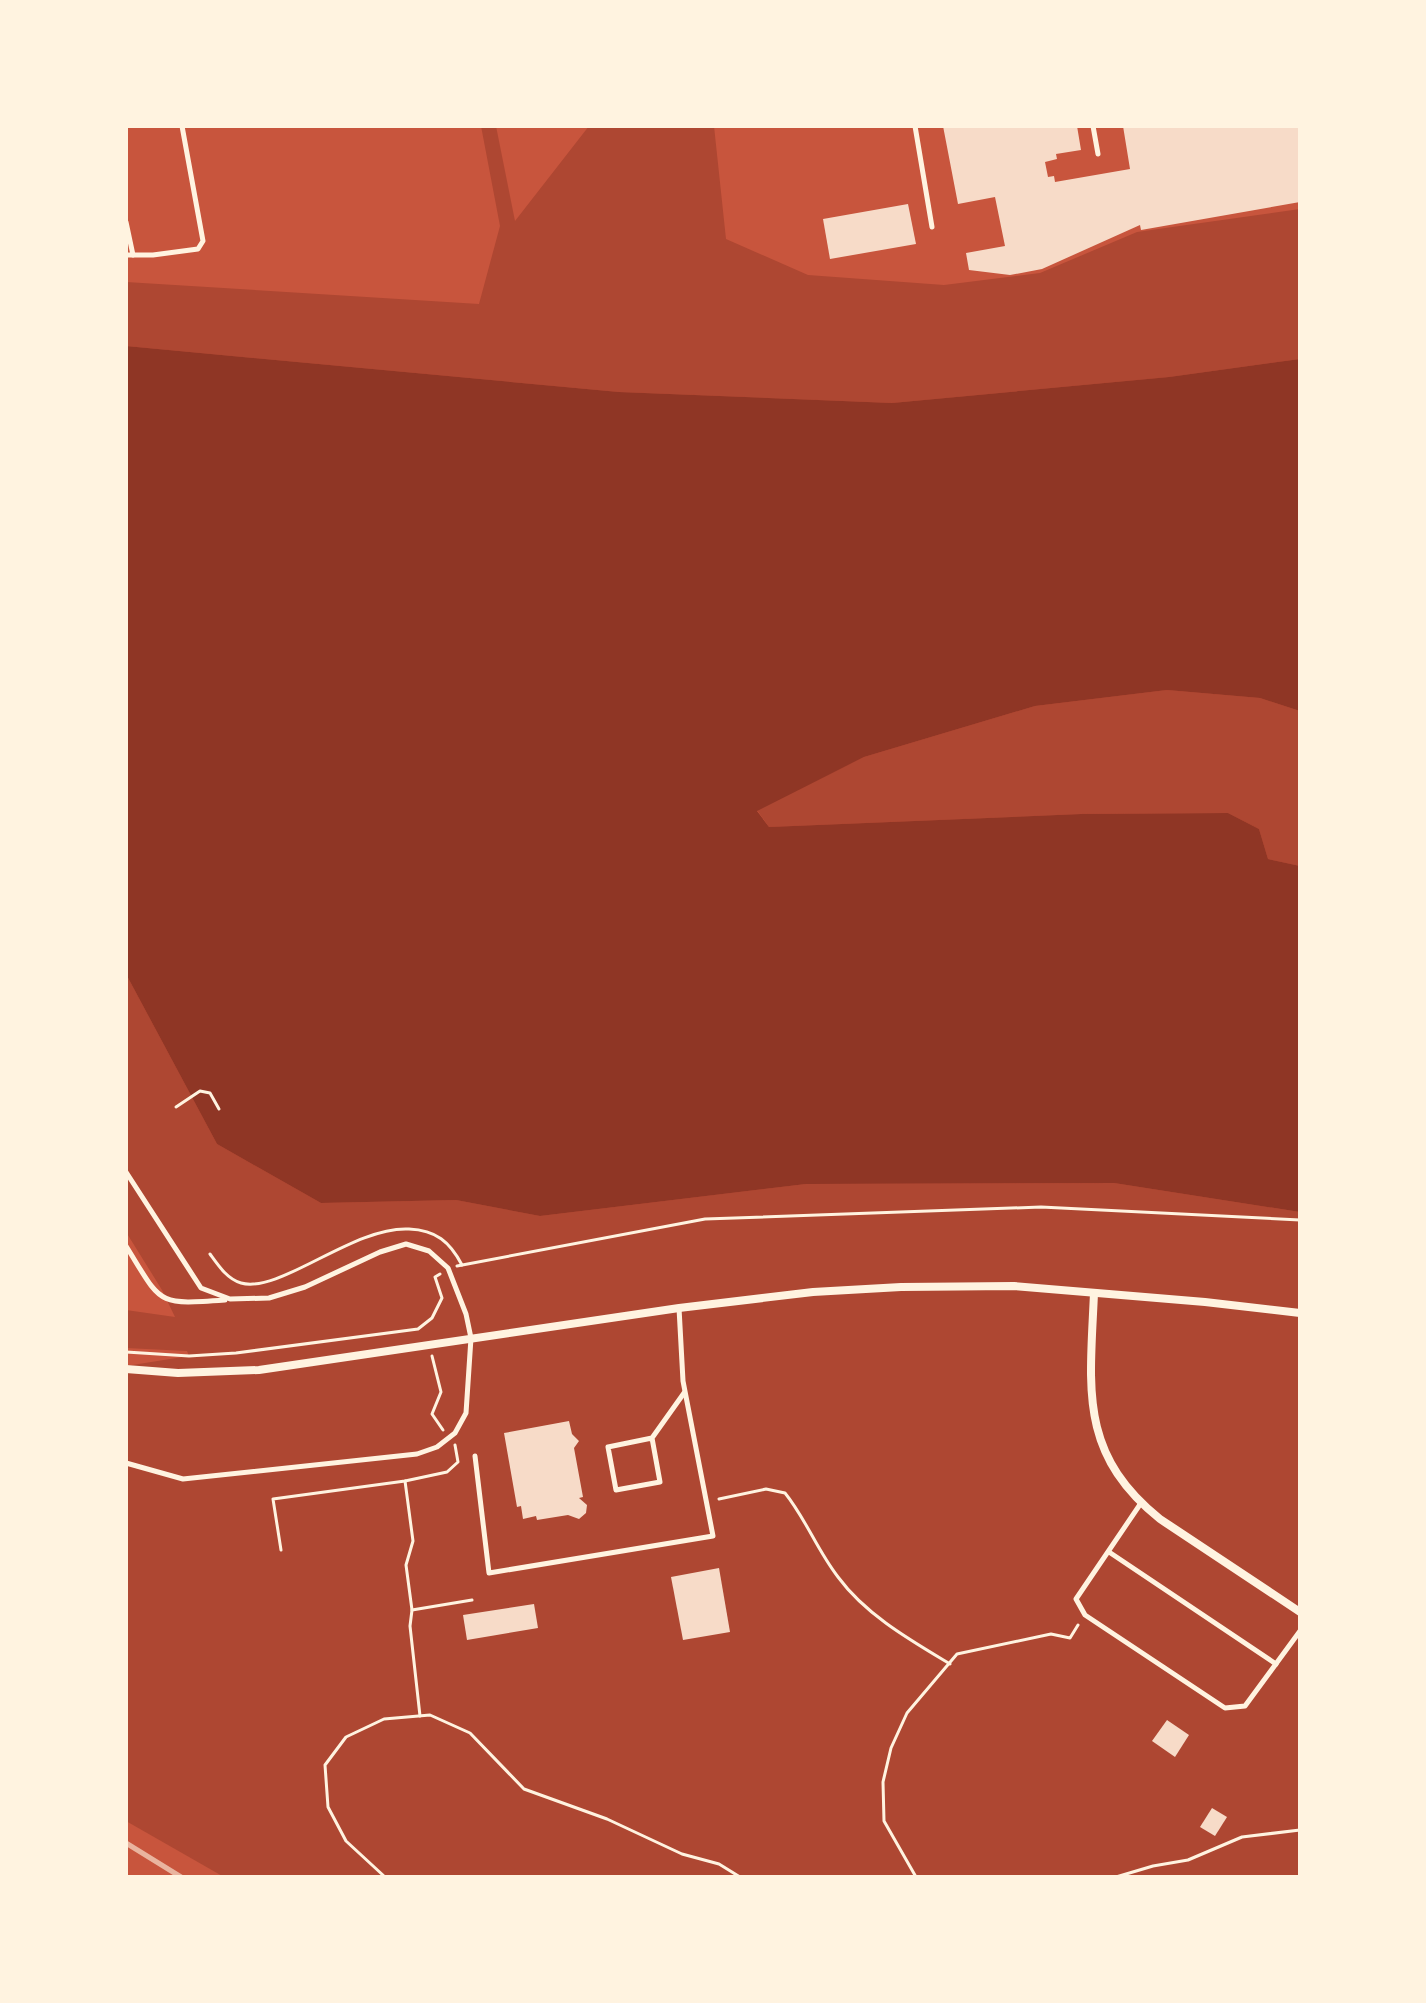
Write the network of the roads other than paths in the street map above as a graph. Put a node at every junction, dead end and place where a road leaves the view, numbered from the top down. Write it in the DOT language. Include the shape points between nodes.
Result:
graph roads {
  1 [pos="182,126"];
  2 [pos="915,126"];
  3 [pos="1093,126"];
  4 [pos="1098,154"];
  5 [pos="126,222"];
  6 [pos="932,227"];
  7 [pos="129,255"];
  8 [pos="126,1172"];
  9 [pos="126,1246"];
  10 [pos="1094,1293"];
  11 [pos="230,1299"];
  12 [pos="679,1308"];
  13 [pos="1300,1313"];
  14 [pos="471,1338"];
  15 [pos="126,1369"];
  16 [pos="685,1392"];
  17 [pos="652,1438"];
  18 [pos="475,1456"];
  19 [pos="126,1463"];
  20 [pos="1141,1503"];
  21 [pos="1109,1552"];
  22 [pos="1300,1612"];
  23 [pos="1300,1631"];
  24 [pos="1276,1664"];
  1 -- 7 [label="lane" via="203,241 198,249"];
  2 -- 6 [label="lane"];
  3 -- 4 [label="lane"];
  5 -- 7 [label="lane"];
  8 -- 11 [label="lane" via="201,1288"];
  9 -- 11 [label="lane" via="161,1298"];
  10 -- 12 [label="street" via="946,1285 813,1292"];
  10 -- 13 [label="street"];
  10 -- 20 [label="street" via="1091,1397 1096,1426 1111,1467"];
  11 -- 14 [label="lane" via="269,1298 305,1287 406,1244 429,1251 448,1268"];
  12 -- 14 [label="street"];
  12 -- 16 [label="lane"];
  14 -- 15 [label="street" via="259,1370"];
  14 -- 19 [label="lane" via="466,1413 455,1433 437,1447 417,1454 183,1479"];
  16 -- 17 [label="lane"];
  16 -- 18 [label="lane" via="713,1536 489,1573"];
  17 -- 17 [label="lane" via="608,1447 616,1490 660,1482"];
  20 -- 21 [label="lane"];
  20 -- 22 [label="street"];
  21 -- 24 [label="lane"];
  21 -- 24 [label="lane" via="1076,1599 1085,1615 1225,1708 1245,1706"];
  23 -- 24 [label="lane"];
}
